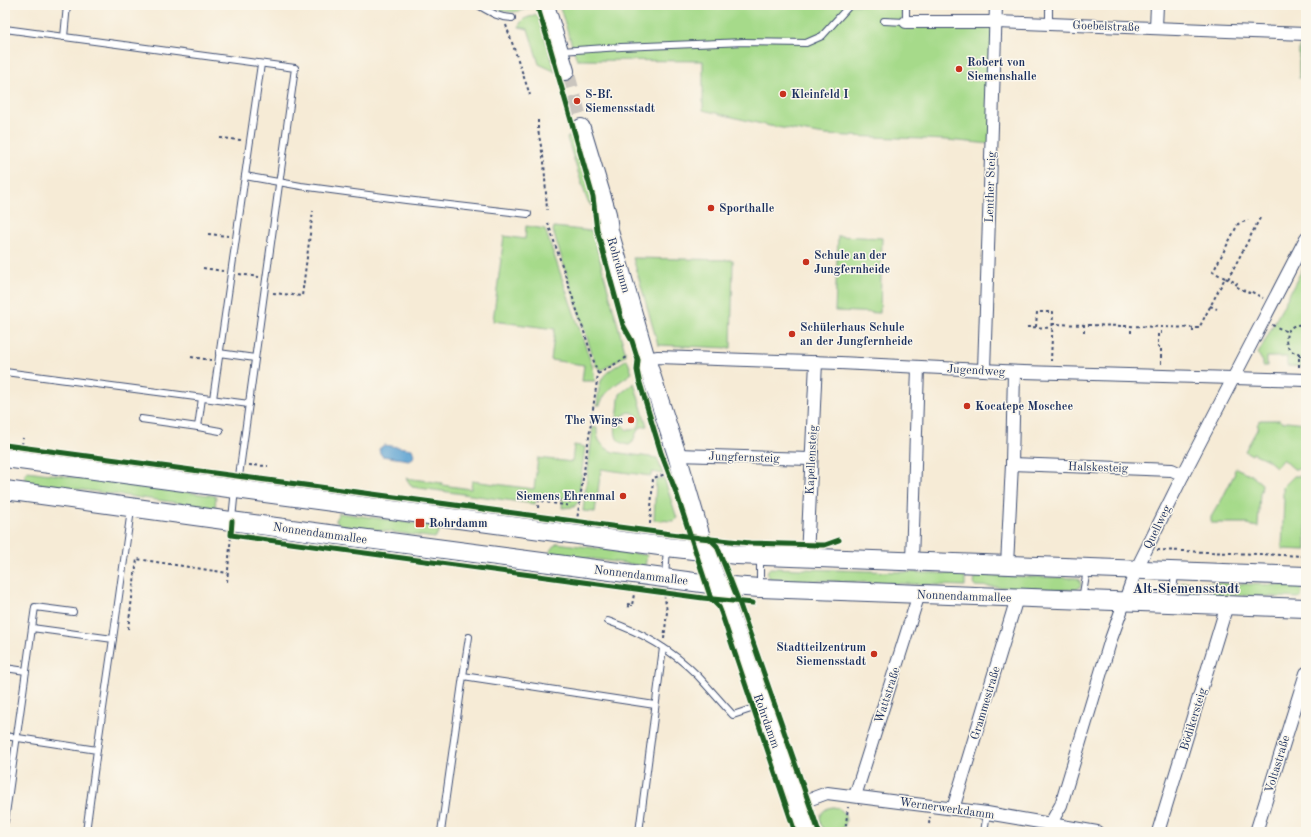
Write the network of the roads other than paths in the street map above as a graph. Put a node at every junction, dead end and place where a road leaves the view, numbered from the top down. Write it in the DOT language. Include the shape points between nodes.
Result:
graph roads {
  1 [pos="68,5"];
  2 [pos="478,5"];
  3 [pos="545,5"];
  4 [pos="850,5"];
  5 [pos="906,5"];
  6 [pos="996,5"];
  7 [pos="1049,5"];
  8 [pos="1157,5"];
  9 [pos="512,18"];
  10 [pos="884,21"];
  11 [pos="906,22"];
  12 [pos="996,22"];
  13 [pos="1049,24"];
  14 [pos="1156,27"];
  15 [pos="5,29"];
  16 [pos="1306,34"];
  17 [pos="64,37"];
  18 [pos="559,51"];
  19 [pos="261,64"];
  20 [pos="565,71"];
  21 [pos="581,128"];
  22 [pos="245,176"];
  23 [pos="279,181"];
  24 [pos="528,214"];
  25 [pos="1306,238"];
  26 [pos="219,354"];
  27 [pos="637,357"];
  28 [pos="255,358"];
  29 [pos="816,362"];
  30 [pos="918,367"];
  31 [pos="984,370"];
  32 [pos="5,372"];
  33 [pos="1014,372"];
  34 [pos="1234,377"];
  35 [pos="1306,380"];
  36 [pos="202,398"];
  37 [pos="213,399"];
  38 [pos="248,404"];
  39 [pos="141,419"];
  40 [pos="198,427"];
  41 [pos="220,431"];
  42 [pos="10,452"];
  43 [pos="811,459"];
  44 [pos="671,460"];
  45 [pos="1012,464"];
  46 [pos="1183,474"];
  47 [pos="236,489"];
  48 [pos="5,490"];
  49 [pos="131,507"];
  50 [pos="231,528"];
  51 [pos="667,547"];
  52 [pos="705,551"];
  53 [pos="760,556"];
  54 [pos="807,558"];
  55 [pos="912,562"];
  56 [pos="1007,565"];
  57 [pos="1087,568"];
  58 [pos="1136,570"];
  59 [pos="1176,571"];
  60 [pos="1306,576"];
  61 [pos="665,578"];
  62 [pos="717,585"];
  63 [pos="760,588"];
  64 [pos="919,594"];
  65 [pos="1017,598"];
  66 [pos="1082,600"];
  67 [pos="1124,602"];
  68 [pos="1172,604"];
  69 [pos="1227,605"];
  70 [pos="1306,608"];
  71 [pos="73,612"];
  72 [pos="608,620"];
  73 [pos="32,628"];
  74 [pos="469,637"];
  75 [pos="112,639"];
  76 [pos="663,648"];
  77 [pos="5,668"];
  78 [pos="26,671"];
  79 [pos="1306,673"];
  80 [pos="463,676"];
  81 [pos="655,704"];
  82 [pos="762,706"];
  83 [pos="5,736"];
  84 [pos="16,738"];
  85 [pos="97,750"];
  86 [pos="852,801"];
  87 [pos="797,804"];
  88 [pos="953,809"];
  89 [pos="987,813"];
  90 [pos="5,817"];
  91 [pos="1049,827"];
  92 [pos="86,832"];
  93 [pos="441,832"];
  94 [pos="639,832"];
  95 [pos="807,832"];
  96 [pos="984,832"];
  97 [pos="1097,832"];
  98 [pos="1158,832"];
  99 [pos="1256,832"];
  1 -- 17 [label="lane"];
  2 -- 9 [label="lane" via="496,16"];
  3 -- 18 [label="main road"];
  4 -- 18 [label="lane" via="822,36 806,43 745,42"];
  5 -- 11 [label="lane"];
  6 -- 12 [label="street, Lenther Steig"];
  7 -- 13 [label="lane"];
  8 -- 14 [label="street"];
  10 -- 11 [label="lane"];
  11 -- 12 [label="street, Goebelstraße"];
  12 -- 13 [label="street, Goebelstraße"];
  12 -- 31 [label="street, Lenther Steig"];
  13 -- 14 [label="street, Goebelstraße"];
  14 -- 16 [label="street, Goebelstraße"];
  15 -- 17 [label="lane"];
  17 -- 19 [label="lane"];
  18 -- 20 [label="main road"];
  19 -- 22 [label="lane"];
  19 -- 23 [label="lane" via="295,68"];
  21 -- 27 [label="main road, Rohrdamm" via="607,214"];
  22 -- 23 [label="lane"];
  22 -- 26 [label="lane"];
  23 -- 24 [label="lane" via="398,199"];
  23 -- 28 [label="lane"];
  25 -- 34 [label="street, Quellweg"];
  26 -- 28 [label="lane"];
  26 -- 37 [label="lane"];
  27 -- 29 [label="street, Jugendweg"];
  27 -- 44 [label="main road, Rohrdamm"];
  28 -- 38 [label="lane"];
  29 -- 30 [label="street, Jugendweg"];
  29 -- 43 [label="street, Kapellensteig"];
  30 -- 31 [label="street, Jugendweg"];
  30 -- 55 [label="street"];
  31 -- 33 [label="street, Jugendweg"];
  32 -- 36 [label="lane"];
  33 -- 34 [label="street, Jugendweg"];
  33 -- 45 [label="street"];
  34 -- 35 [label="street, Jugendweg"];
  34 -- 46 [label="street, Quellweg"];
  36 -- 37 [label="lane"];
  36 -- 40 [label="lane"];
  37 -- 38 [label="lane"];
  38 -- 47 [label="lane"];
  39 -- 40 [label="lane"];
  40 -- 41 [label="lane"];
  42 -- 47 [label="main road"];
  43 -- 44 [label="street, Jungfernsteig"];
  43 -- 54 [label="street, Kapellensteig"];
  44 -- 52 [label="main road, Rohrdamm"];
  45 -- 46 [label="street, Halskesteig" via="1172,470"];
  45 -- 56 [label="street"];
  46 -- 58 [label="street, Quellweg"];
  47 -- 50 [label="lane"];
  47 -- 51 [label="main road"];
  48 -- 49 [label="main road, Nonnendammallee"];
  49 -- 50 [label="main road, Nonnendammallee"];
  49 -- 75 [label="lane"];
  50 -- 61 [label="main road, Nonnendammallee"];
  51 -- 52 [label="main road"];
  51 -- 61 [label="lane"];
  52 -- 53 [label="main road"];
  52 -- 62 [label="main road, Rohrdamm"];
  53 -- 54 [label="main road"];
  53 -- 63 [label="lane"];
  54 -- 55 [label="main road"];
  55 -- 56 [label="main road"];
  56 -- 57 [label="main road"];
  57 -- 58 [label="main road"];
  57 -- 66 [label="lane"];
  58 -- 59 [label="main road"];
  58 -- 67 [label="street, Quellweg"];
  59 -- 60 [label="main road"];
  59 -- 68 [label="lane"];
  61 -- 62 [label="main road, Nonnendammallee"];
  62 -- 63 [label="main road, Nonnendammallee"];
  62 -- 82 [label="main road, Rohrdamm"];
  63 -- 64 [label="main road, Nonnendammallee"];
  64 -- 65 [label="main road, Nonnendammallee"];
  64 -- 86 [label="street, Wattstraße"];
  65 -- 66 [label="main road, Nonnendammallee"];
  65 -- 88 [label="street, Grammestraße"];
  66 -- 67 [label="main road, Nonnendammallee"];
  67 -- 68 [label="main road, Nonnendammallee"];
  67 -- 91 [label="street, Quellweg" via="1060,805"];
  68 -- 69 [label="main road, Nonnendammallee"];
  69 -- 70 [label="main road, Nonnendammallee"];
  69 -- 98 [label="street, Bödikersteig"];
  71 -- 73 [label="lane" via="35,607"];
  72 -- 76 [label="lane"];
  73 -- 75 [label="lane"];
  73 -- 78 [label="lane"];
  74 -- 80 [label="lane"];
  75 -- 85 [label="lane"];
  76 -- 81 [label="lane"];
  76 -- 82 [label="lane" via="698,676 733,715"];
  77 -- 78 [label="lane"];
  78 -- 84 [label="lane"];
  79 -- 99 [label="street, Voltastraße"];
  80 -- 81 [label="lane"];
  80 -- 93 [label="lane"];
  81 -- 94 [label="lane"];
  82 -- 87 [label="main road, Rohrdamm"];
  83 -- 84 [label="lane"];
  84 -- 85 [label="lane"];
  84 -- 90 [label="lane"];
  85 -- 92 [label="lane"];
  86 -- 87 [label="street, Wernerwerkdamm" via="827,793"];
  86 -- 88 [label="street, Wernerwerkdamm"];
  87 -- 95 [label="main road, Rohrdamm"];
  88 -- 89 [label="street, Wernerwerkdamm"];
  89 -- 91 [label="street, Wernerwerkdamm"];
  89 -- 96 [label="lane"];
  91 -- 97 [label="street, Wernerwerkdamm"];
}
